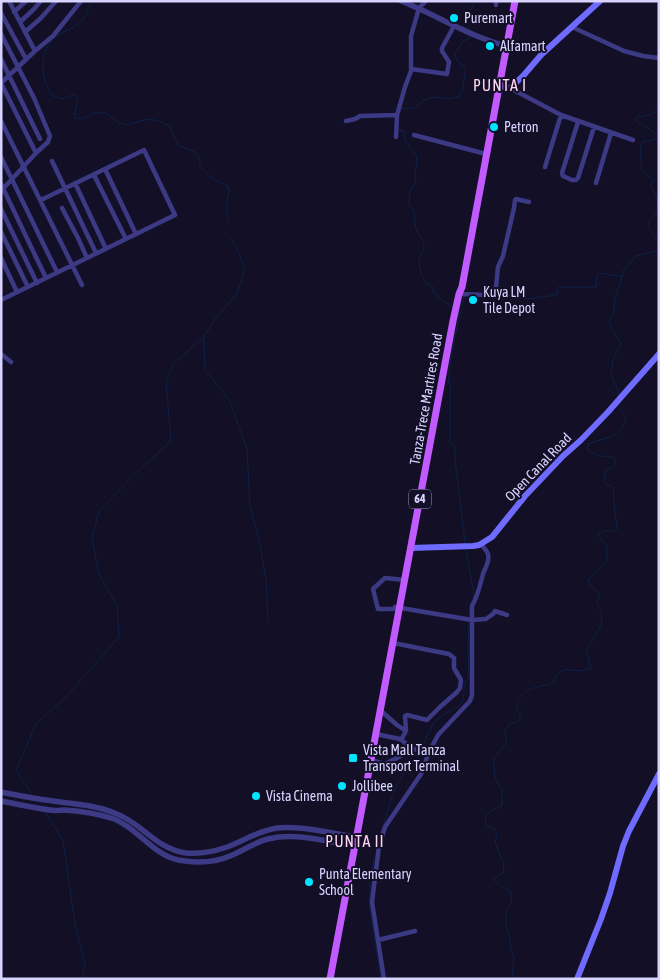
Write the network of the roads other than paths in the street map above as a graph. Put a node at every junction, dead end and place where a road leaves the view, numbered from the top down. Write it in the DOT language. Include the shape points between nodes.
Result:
graph roads {
  1 [pos="9,1"];
  2 [pos="26,1"];
  3 [pos="41,1"];
  4 [pos="56,1"];
  5 [pos="81,1"];
  6 [pos="401,1"];
  7 [pos="426,1"];
  8 [pos="515,1"];
  9 [pos="600,1"];
  10 [pos="419,8"];
  11 [pos="14,12"];
  12 [pos="1,14"];
  13 [pos="20,22"];
  14 [pos="454,26"];
  15 [pos="572,27"];
  16 [pos="25,32"];
  17 [pos="1,34"];
  18 [pos="507,46"];
  19 [pos="35,50"];
  20 [pos="659,58"];
  21 [pos="1,59"];
  22 [pos="26,59"];
  23 [pos="18,68"];
  24 [pos="411,69"];
  25 [pos="10,75"];
  26 [pos="1,83"];
  27 [pos="499,86"];
  28 [pos="510,88"];
  29 [pos="397,115"];
  30 [pos="561,115"];
  31 [pos="1,121"];
  32 [pos="346,121"];
  33 [pos="578,122"];
  34 [pos="594,127"];
  35 [pos="610,133"];
  36 [pos="414,135"];
  37 [pos="396,137"];
  38 [pos="40,139"];
  39 [pos="633,140"];
  40 [pos="36,153"];
  41 [pos="486,154"];
  42 [pos="1,157"];
  43 [pos="52,161"];
  44 [pos="24,166"];
  45 [pos="545,166"];
  46 [pos="105,169"];
  47 [pos="94,174"];
  48 [pos="12,179"];
  49 [pos="596,183"];
  50 [pos="75,184"];
  51 [pos="2,188"];
  52 [pos="65,188"];
  53 [pos="41,200"];
  54 [pos="529,202"];
  55 [pos="62,208"];
  56 [pos="1,209"];
  57 [pos="1,232"];
  58 [pos="136,234"];
  59 [pos="126,239"];
  60 [pos="106,249"];
  61 [pos="96,253"];
  62 [pos="1,258"];
  63 [pos="87,258"];
  64 [pos="73,264"];
  65 [pos="57,272"];
  66 [pos="46,278"];
  67 [pos="37,283"];
  68 [pos="82,285"];
  69 [pos="28,287"];
  70 [pos="17,292"];
  71 [pos="458,297"];
  72 [pos="1,300"];
  73 [pos="1,354"];
  74 [pos="659,354"];
  75 [pos="11,362"];
  76 [pos="481,544"];
  77 [pos="411,548"];
  78 [pos="405,580"];
  79 [pos="399,608"];
  80 [pos="507,616"];
  81 [pos="472,620"];
  82 [pos="393,643"];
  83 [pos="380,710"];
  84 [pos="406,731"];
  85 [pos="376,734"];
  86 [pos="401,740"];
  87 [pos="409,746"];
  88 [pos="430,752"];
  89 [pos="371,760"];
  90 [pos="659,774"];
  91 [pos="1,792"];
  92 [pos="1,801"];
  93 [pos="357,837"];
  94 [pos="146,838"];
  95 [pos="355,846"];
  96 [pos="415,931"];
  97 [pos="378,940"];
  98 [pos="330,979"];
  99 [pos="384,979"];
  100 [pos="577,979"];
  1 -- 11 [label="street"];
  2 -- 11 [label="street"];
  3 -- 13 [label="street"];
  4 -- 16 [label="street"];
  5 -- 19 [label="street" via="53,36"];
  6 -- 10 [label="street"];
  7 -- 10 [label="street"];
  8 -- 18 [label="main road, Tanza-Trece Martires Road / 64"];
  9 -- 15 [label="main road"];
  10 -- 14 [label="street"];
  10 -- 24 [label="street" via="410,36"];
  11 -- 13 [label="street"];
  12 -- 22 [label="street"];
  13 -- 16 [label="street"];
  14 -- 18 [label="street"];
  14 -- 24 [label="street" via="442,48 449,62 447,74"];
  15 -- 20 [label="street" via="624,51"];
  15 -- 28 [label="main road"];
  16 -- 19 [label="street"];
  17 -- 23 [label="street"];
  18 -- 27 [label="main road, Tanza-Trece Martires Road / 64"];
  19 -- 22 [label="street"];
  21 -- 25 [label="street"];
  22 -- 23 [label="street"];
  23 -- 25 [label="street"];
  23 -- 40 [label="street" via="50,136"];
  24 -- 29 [label="street"];
  25 -- 26 [label="street"];
  25 -- 38 [label="street"];
  26 -- 40 [label="street"];
  27 -- 28 [label="main road"];
  27 -- 41 [label="main road, Tanza-Trece Martires Road / 64"];
  28 -- 30 [label="street"];
  29 -- 32 [label="street" via="360,116"];
  29 -- 37 [label="street"];
  30 -- 33 [label="street"];
  30 -- 45 [label="street"];
  31 -- 44 [label="street"];
  33 -- 34 [label="street"];
  33 -- 34 [label="street" via="562,173 572,180 578,178"];
  34 -- 35 [label="street"];
  35 -- 39 [label="street"];
  35 -- 49 [label="street"];
  36 -- 41 [label="street"];
  40 -- 44 [label="street"];
  41 -- 71 [label="main road, Tanza-Trece Martires Road / 64"];
  42 -- 48 [label="street"];
  43 -- 52 [label="street"];
  44 -- 48 [label="street"];
  44 -- 53 [label="street"];
  46 -- 47 [label="street"];
  46 -- 58 [label="street"];
  46 -- 58 [label="street" via="144,150 175,215"];
  47 -- 50 [label="street"];
  47 -- 59 [label="street"];
  48 -- 51 [label="street"];
  48 -- 65 [label="street"];
  50 -- 52 [label="street"];
  50 -- 60 [label="street"];
  51 -- 66 [label="street"];
  52 -- 53 [label="street"];
  52 -- 61 [label="street"];
  53 -- 64 [label="street"];
  54 -- 71 [label="street" via="515,200 494,291"];
  55 -- 63 [label="street"];
  56 -- 67 [label="street"];
  57 -- 69 [label="street"];
  58 -- 59 [label="street"];
  59 -- 60 [label="street"];
  60 -- 61 [label="street"];
  61 -- 63 [label="street"];
  62 -- 70 [label="street"];
  63 -- 64 [label="street"];
  64 -- 65 [label="street"];
  64 -- 68 [label="street"];
  65 -- 66 [label="street"];
  66 -- 67 [label="street"];
  67 -- 69 [label="street"];
  69 -- 70 [label="street"];
  70 -- 72 [label="street"];
  71 -- 77 [label="main road, Tanza-Trece Martires Road / 64"];
  73 -- 75 [label="street"];
  74 -- 76 [label="main road, Open Canal Road" via="526,496 492,537"];
  76 -- 77 [label="main road"];
  76 -- 81 [label="street" via="488,554 488,562 472,606"];
  77 -- 78 [label="main road, Tanza-Trece Martires Road / 64"];
  78 -- 79 [label="main road, Tanza-Trece Martires Road / 64"];
  78 -- 79 [label="street" via="386,578 373,589 378,609"];
  79 -- 81 [label="street"];
  79 -- 82 [label="main road, Tanza-Trece Martires Road / 64"];
  80 -- 81 [label="street" via="495,611 488,618"];
  81 -- 88 [label="street" via="472,695 438,735"];
  82 -- 83 [label="main road, Tanza-Trece Martires Road / 64"];
  82 -- 84 [label="street" via="449,654 454,658 454,668 461,680 457,692 427,720 407,715"];
  83 -- 84 [label="street"];
  83 -- 85 [label="main road, Tanza-Trece Martires Road / 64"];
  84 -- 86 [label="street"];
  85 -- 86 [label="street"];
  85 -- 89 [label="main road, Tanza-Trece Martires Road / 64"];
  86 -- 87 [label="street"];
  87 -- 88 [label="street"];
  87 -- 89 [label="street" via="400,757 384,764"];
  88 -- 97 [label="street" via="421,774 385,827 379,846 372,902"];
  89 -- 93 [label="main road, Tanza-Trece Martires Road / 64"];
  90 -- 100 [label="main road" via="623,846 610,893"];
  91 -- 94 [label="street" via="109,810 127,819"];
  92 -- 94 [label="street" via="107,817"];
  93 -- 94 [label="street" via="278,828 255,834 225,848 195,853 172,850"];
  93 -- 95 [label="main road, Tanza-Trece Martires Road / 64"];
  94 -- 95 [label="street" via="156,850 181,861 194,862 228,856 258,842 280,837"];
  95 -- 98 [label="main road, Tanza-Trece Martires Road / 64"];
  96 -- 97 [label="street"];
  97 -- 99 [label="street"];
}
